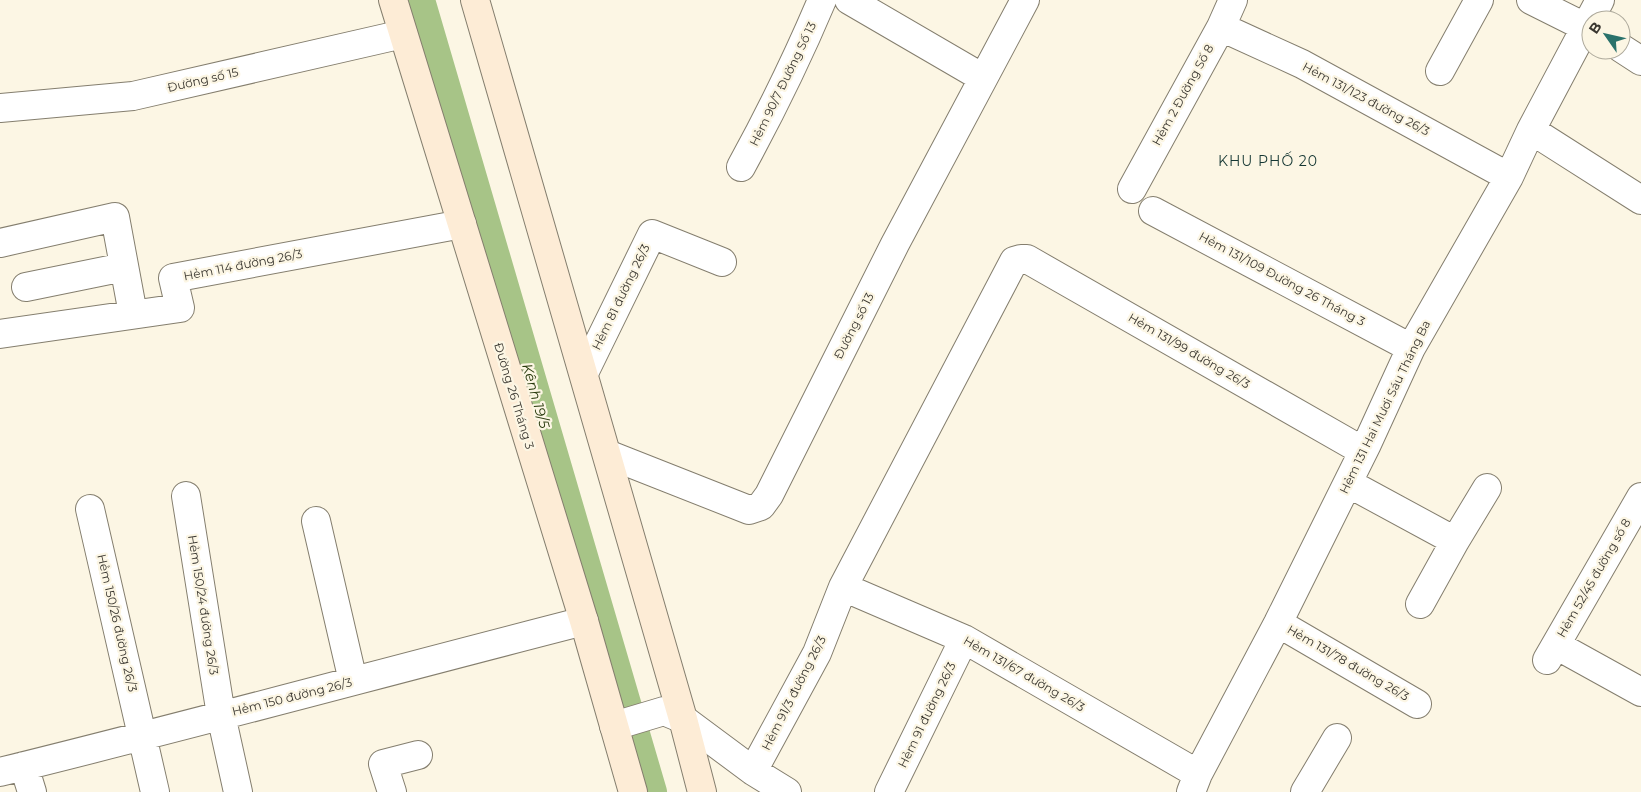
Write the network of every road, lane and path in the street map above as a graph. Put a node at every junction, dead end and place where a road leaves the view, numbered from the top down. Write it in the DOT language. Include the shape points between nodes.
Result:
graph roads {
  1 [pos="394,0"];
  2 [pos="475,0"];
  3 [pos="822,0"];
  4 [pos="849,0"];
  5 [pos="1025,0"];
  6 [pos="1234,0"];
  7 [pos="1479,0"];
  8 [pos="1531,0"];
  9 [pos="1581,25"];
  10 [pos="1221,27"];
  11 [pos="403,34"];
  12 [pos="1581,41"];
  13 [pos="1440,71"];
  14 [pos="983,78"];
  15 [pos="0,108"];
  16 [pos="1531,130"];
  17 [pos="741,167"];
  18 [pos="1509,177"];
  19 [pos="1132,189"];
  20 [pos="1641,200"];
  21 [pos="1153,211"];
  22 [pos="462,224"];
  23 [pos="0,243"];
  24 [pos="1014,261"];
  25 [pos="722,262"];
  26 [pos="124,267"];
  27 [pos="26,287"];
  28 [pos="133,314"];
  29 [pos="0,334"];
  30 [pos="1411,348"];
  31 [pos="584,374"];
  32 [pos="1363,451"];
  33 [pos="607,454"];
  34 [pos="1348,483"];
  35 [pos="1487,488"];
  36 [pos="186,496"];
  37 [pos="1641,497"];
  38 [pos="90,509"];
  39 [pos="316,521"];
  40 [pos="1455,541"];
  41 [pos="843,587"];
  42 [pos="1420,604"];
  43 [pos="584,621"];
  44 [pos="1278,623"];
  45 [pos="964,639"];
  46 [pos="353,681"];
  47 [pos="1641,692"];
  48 [pos="1417,704"];
  49 [pos="221,715"];
  50 [pos="674,715"];
  51 [pos="620,724"];
  52 [pos="144,737"];
  53 [pos="1337,738"];
  54 [pos="418,755"];
  55 [pos="12,769"];
  56 [pos="753,771"];
  57 [pos="1194,783"];
  58 [pos="32,792"];
  59 [pos="155,792"];
  60 [pos="238,792"];
  61 [pos="392,792"];
  62 [pos="633,792"];
  63 [pos="702,792"];
  64 [pos="787,792"];
  65 [pos="889,792"];
  66 [pos="1305,792"];
  1 -- 11 [label="street, Đường 26 Tháng 3"];
  2 -- 31 [label="street"];
  3 -- 17 [label="street, Hẻm 90/7 Đường Số 13"];
  4 -- 14 [label="street"];
  5 -- 14 [label="street, Đường số 13"];
  6 -- 10 [label="street, Hẻm 2 Đường Số 8"];
  7 -- 13 [label="street"];
  8 -- 9 [label="street"];
  10 -- 18 [label="street, Hẻm 131/123 đường 26/3" via="1302,64"];
  10 -- 19 [label="street, Hẻm 2 Đường Số 8"];
  11 -- 15 [label="street, Đường số 15" via="133,96"];
  11 -- 22 [label="street, Đường 26 Tháng 3"];
  12 -- 16 [label="street, Hẻm 131 Hai Mươi Sáu Tháng Ba"];
  14 -- 33 [label="street, Đường số 13" via="761,506 749,510"];
  16 -- 18 [label="street, Hẻm 131 Hai Mươi Sáu Tháng Ba"];
  16 -- 20 [label="street"];
  18 -- 30 [label="street, Hẻm 131 Hai Mươi Sáu Tháng Ba"];
  21 -- 30 [label="street, Hẻm 131/109 Đường 26 Tháng 3"];
  22 -- 28 [label="street, Hẻm 114 đường 26/3" via="173,278 180,308"];
  22 -- 43 [label="street, Đường 26 Tháng 3"];
  23 -- 26 [label="street" via="115,217"];
  24 -- 32 [label="street, Hẻm 131/99 đường 26/3" via="1027,259"];
  24 -- 41 [label="street, Hẻm 91/3 đường 26/3"];
  25 -- 31 [label="street, Hẻm 81 đường 26/3" via="652,234"];
  26 -- 27 [label="street"];
  26 -- 28 [label="street"];
  28 -- 29 [label="street, Hẻm 114 đường 26/3"];
  30 -- 32 [label="street, Hẻm 131 Hai Mươi Sáu Tháng Ba"];
  31 -- 33 [label="street"];
  32 -- 34 [label="street, Hẻm 131 Hai Mươi Sáu Tháng Ba"];
  33 -- 50 [label="street"];
  34 -- 40 [label="street"];
  34 -- 44 [label="street, Hẻm 131 Hai Mươi Sáu Tháng Ba"];
  35 -- 40 [label="street"];
  36 -- 49 [label="street, Hẻm 150/24 đường 26/3"];
  37 -- 47 [label="street, Hẻm 52/45 đường số 8" via="1551,653"];
  38 -- 52 [label="street, Hẻm 150/26 đường 26/3"];
  39 -- 46 [label="street"];
  40 -- 42 [label="street"];
  41 -- 45 [label="street, Hẻm 131/67 đường 26/3"];
  41 -- 56 [label="street, Hẻm 91/3 đường 26/3" via="817,653"];
  43 -- 46 [label="street, Hẻm 150 đường 26/3"];
  43 -- 51 [label="street, Đường 26 Tháng 3"];
  44 -- 48 [label="street, Hẻm 131/78 đường 26/3"];
  44 -- 57 [label="street, Hẻm 131 Hai Mươi Sáu Tháng Ba"];
  45 -- 57 [label="street, Hẻm 131/67 đường 26/3"];
  45 -- 65 [label="street, Hẻm 91 đường 26/3"];
  46 -- 49 [label="street, Hẻm 150 đường 26/3"];
  49 -- 52 [label="street, Hẻm 150 đường 26/3"];
  49 -- 60 [label="street, Hẻm 150/24 đường 26/3"];
  50 -- 51 [label="street"];
  50 -- 56 [label="street"];
  50 -- 63 [label="street"];
  51 -- 62 [label="street, Đường 26 Tháng 3"];
  52 -- 55 [label="street, Hẻm 150 đường 26/3"];
  52 -- 59 [label="street, Hẻm 150/26 đường 26/3"];
  53 -- 66 [label="street"];
  54 -- 61 [label="street" via="384,764"];
  55 -- 58 [label="street"];
  56 -- 64 [label="street"];
}
